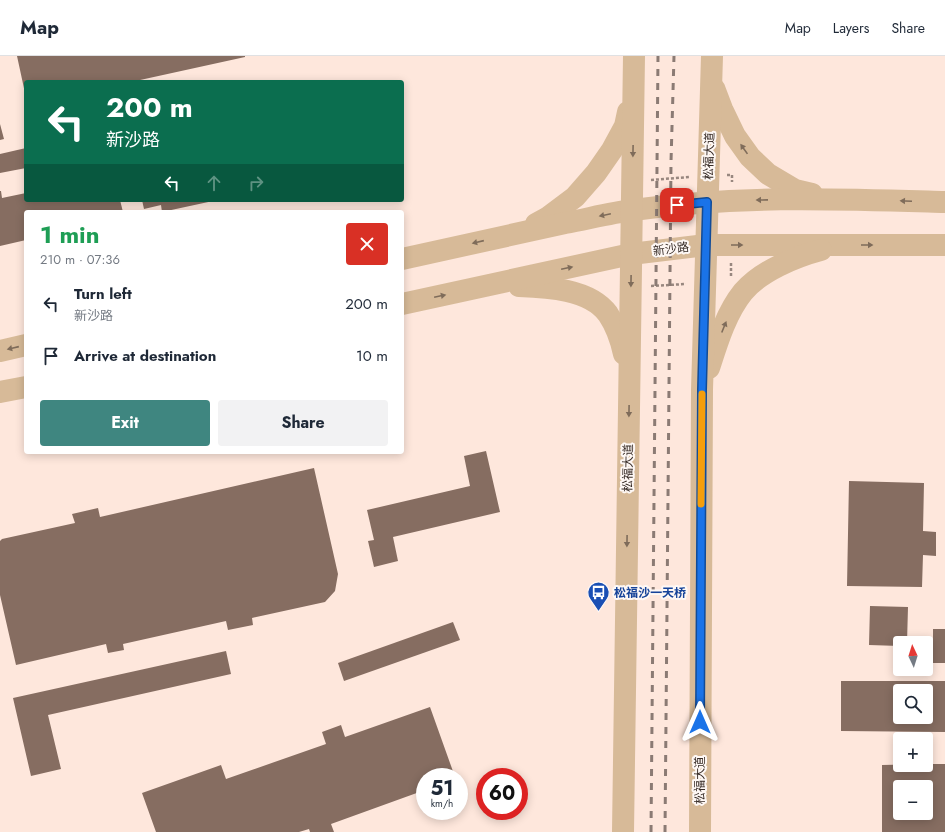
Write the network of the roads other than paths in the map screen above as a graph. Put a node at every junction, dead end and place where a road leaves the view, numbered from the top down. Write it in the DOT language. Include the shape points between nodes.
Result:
graph roads {
  1 [pos="634,56"];
  2 [pos="712,56"];
  3 [pos="711,82"];
  4 [pos="634,87"];
  5 [pos="837,199"];
  6 [pos="707,202"];
  7 [pos="945,202"];
  8 [pos="632,210"];
  9 [pos="514,234"];
  10 [pos="706,245"];
  11 [pos="842,245"];
  12 [pos="945,245"];
  13 [pos="631,254"];
  14 [pos="404,259"];
  15 [pos="484,286"];
  16 [pos="404,304"];
  17 [pos="24,345"];
  18 [pos="0,351"];
  19 [pos="629,379"];
  20 [pos="24,386"];
  21 [pos="702,390"];
  22 [pos="0,392"];
  23 [pos="623,832"];
  24 [pos="700,832"];
  1 -- 4 [label="main road, 松福大道"];
  2 -- 3 [label="main road, 松福大道"];
  5 -- 3 [label="main road, one-way" via="795,190 768,174 750,157 735,136"];
  3 -- 6 [label="main road, 松福大道"];
  4 -- 8 [label="main road, 松福大道, one-way"];
  4 -- 9 [label="main road" via="624,126 596,173 575,197 547,218"];
  5 -- 6 [label="main road, one-way"];
  7 -- 5 [label="main road, one-way"];
  6 -- 8 [label="main road"];
  6 -- 10 [label="main road, 松福大道"];
  8 -- 9 [label="main road, one-way"];
  8 -- 13 [label="main road, 松福大道"];
  9 -- 14 [label="main road, one-way"];
  10 -- 11 [label="main road, 新沙路, one-way"];
  10 -- 13 [label="main road, 新沙路"];
  10 -- 21 [label="main road, 松福大道"];
  11 -- 12 [label="main road, 新沙路, one-way"];
  21 -- 11 [label="main road, one-way" via="728,316 744,292 761,276 782,264 809,253"];
  15 -- 13 [label="main road, 新沙路, one-way"];
  13 -- 19 [label="main road, 松福大道, one-way"];
  16 -- 15 [label="main road, 新沙路, one-way"];
  15 -- 19 [label="main road" via="548,288 571,292 594,301 607,313 615,326"];
  17 -- 18 [label="main road, one-way"];
  19 -- 23 [label="main road, 松福大道, one-way"];
  20 -- 22 [label="main road"];
  21 -- 24 [label="main road, 松福大道"];
}
